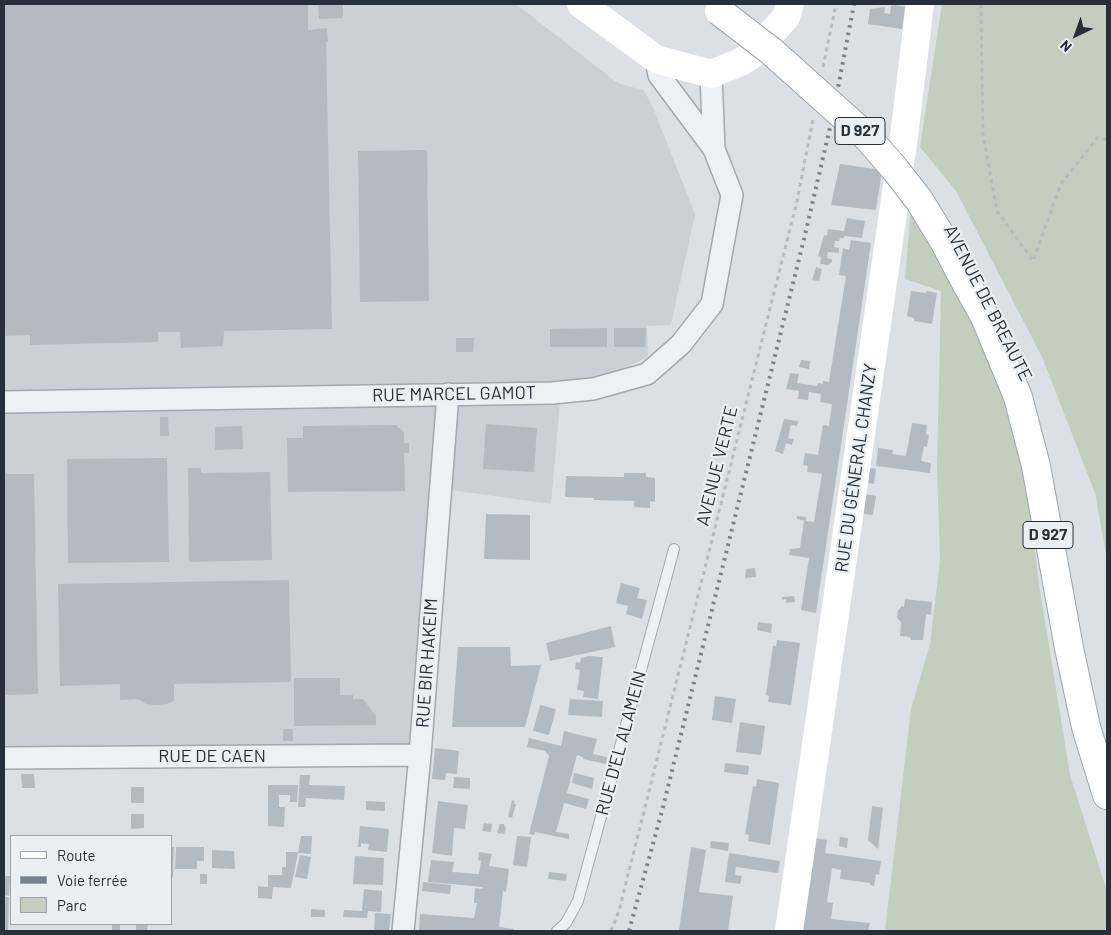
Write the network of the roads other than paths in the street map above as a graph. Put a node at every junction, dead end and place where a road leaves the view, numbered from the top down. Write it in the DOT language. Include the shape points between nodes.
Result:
graph roads {
  1 [pos="580,4"];
  2 [pos="790,4"];
  3 [pos="920,4"];
  4 [pos="721,6"];
  5 [pos="656,59"];
  6 [pos="711,74"];
  7 [pos="714,149"];
  8 [pos="972,280"];
  9 [pos="448,394"];
  10 [pos="4,402"];
  11 [pos="674,549"];
  12 [pos="1107,743"];
  13 [pos="420,755"];
  14 [pos="4,758"];
  15 [pos="1107,795"];
  16 [pos="403,931"];
  17 [pos="557,931"];
  18 [pos="789,931"];
  1 -- 5 [label="main road"];
  2 -- 6 [label="main road" via="786,17 752,55"];
  3 -- 18 [label="main road, RUE DU GÉNERAL CHANZY" via="904,144"];
  4 -- 8 [label="main road, AVENUE DE BREAUTE / D 927" via="849,100 895,148 939,208"];
  5 -- 6 [label="main road"];
  5 -- 7 [label="street, RUE MARCEL GAMOT" via="659,74"];
  6 -- 7 [label="street, RUE MARCEL GAMOT"];
  7 -- 9 [label="street, RUE MARCEL GAMOT" via="732,195 712,304 681,344 647,374 593,390"];
  8 -- 12 [label="main road, AVENUE DE BREAUTE / D 927" via="998,315 1027,379 1046,437 1092,687"];
  8 -- 15 [label="main road, AVENUE DE BREAUTE / D 927" via="1018,397 1036,466 1086,727"];
  9 -- 10 [label="street, RUE MARCEL GAMOT"];
  9 -- 13 [label="street, RUE BIR HAKEIM"];
  11 -- 17 [label="lane, RUE D'EL ALAMEIN" via="578,901 566,923"];
  13 -- 14 [label="street, RUE DE CAEN"];
  13 -- 16 [label="street, RUE BIR HAKEIM"];
}
